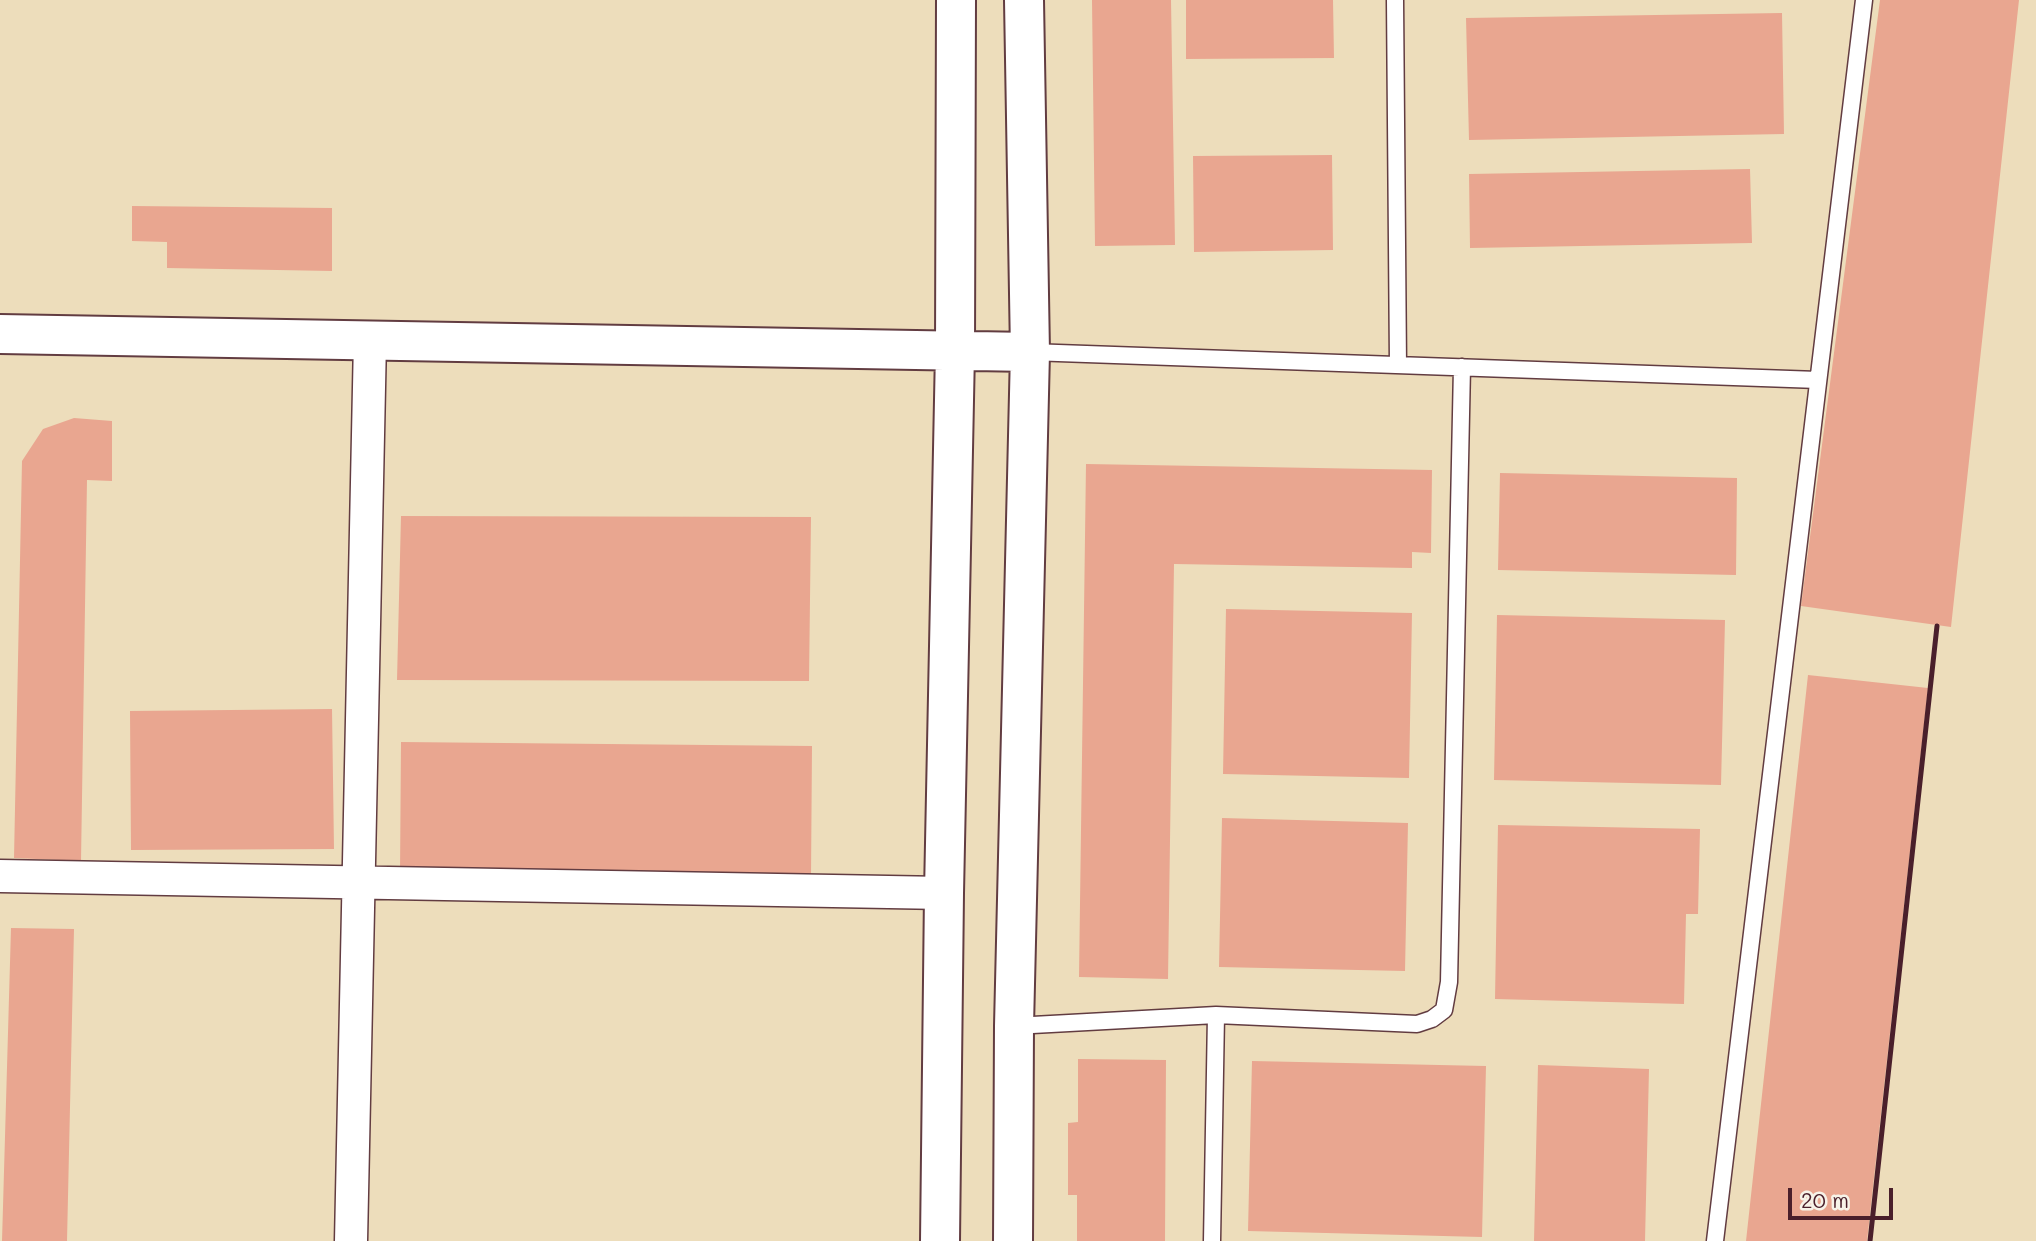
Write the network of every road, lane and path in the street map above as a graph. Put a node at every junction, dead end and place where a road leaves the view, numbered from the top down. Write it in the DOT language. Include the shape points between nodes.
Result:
graph roads {
  1 [pos="956,0"];
  2 [pos="1024,0"];
  3 [pos="1395,0"];
  4 [pos="1864,0"];
  5 [pos="0,334"];
  6 [pos="370,340"];
  7 [pos="955,351"];
  8 [pos="1030,352"];
  9 [pos="1398,365"];
  10 [pos="1462,367"];
  11 [pos="1818,380"];
  12 [pos="0,876"];
  13 [pos="359,883"];
  14 [pos="944,894"];
  15 [pos="1216,1015"];
  16 [pos="1014,1026"];
  17 [pos="351,1241"];
  18 [pos="940,1241"];
  19 [pos="1013,1241"];
  20 [pos="1212,1241"];
  21 [pos="1715,1241"];
  1 -- 7 [label="street"];
  2 -- 8 [label="street"];
  3 -- 9 [label="lane"];
  4 -- 11 [label="lane"];
  5 -- 6 [label="street"];
  6 -- 7 [label="street"];
  6 -- 13 [label="street"];
  7 -- 8 [label="street"];
  7 -- 14 [label="street"];
  8 -- 9 [label="lane"];
  8 -- 16 [label="street"];
  9 -- 10 [label="lane"];
  10 -- 11 [label="lane"];
  10 -- 15 [label="lane" via="1449,982 1444,1010 1417,1024"];
  11 -- 21 [label="lane"];
  12 -- 13 [label="street"];
  13 -- 14 [label="street"];
  13 -- 17 [label="street"];
  14 -- 18 [label="street"];
  15 -- 16 [label="lane"];
  15 -- 20 [label="lane"];
  16 -- 19 [label="street"];
}
